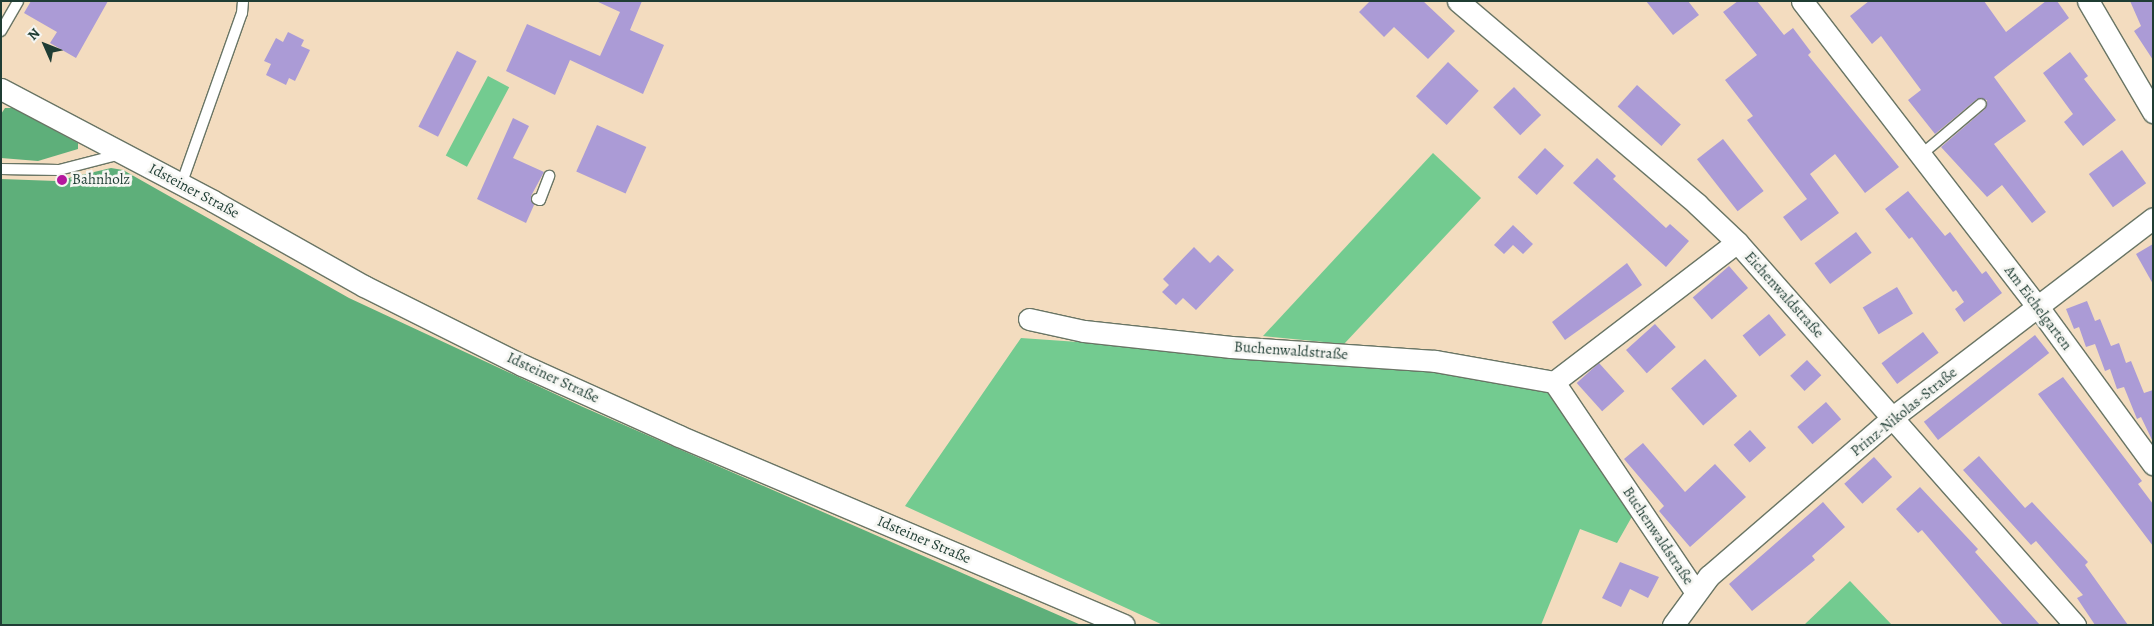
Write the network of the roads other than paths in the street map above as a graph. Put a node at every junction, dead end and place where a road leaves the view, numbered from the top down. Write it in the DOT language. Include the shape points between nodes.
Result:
graph roads {
  1 [pos="18,1"];
  2 [pos="243,1"];
  3 [pos="1458,1"];
  4 [pos="1802,1"];
  5 [pos="2088,1"];
  6 [pos="1,31"];
  7 [pos="1,90"];
  8 [pos="1981,104"];
  9 [pos="2153,112"];
  10 [pos="123,154"];
  11 [pos="1922,154"];
  12 [pos="1,169"];
  13 [pos="549,176"];
  14 [pos="181,184"];
  15 [pos="537,199"];
  16 [pos="2153,218"];
  17 [pos="1737,242"];
  18 [pos="2038,307"];
  19 [pos="1029,319"];
  20 [pos="1554,382"];
  21 [pos="1893,417"];
  22 [pos="2153,464"];
  23 [pos="1695,591"];
  24 [pos="1124,625"];
  25 [pos="1673,625"];
  26 [pos="2075,625"];
  1 -- 6 [label="lane"];
  2 -- 14 [label="lane" via="242,13"];
  3 -- 17 [label="street, Eichenwaldstraße" via="1689,197"];
  4 -- 11 [label="street, Am Eichelgarten"];
  5 -- 9 [label="street"];
  7 -- 10 [label="street, Idsteiner Straße"];
  8 -- 11 [label="lane"];
  10 -- 12 [label="lane" via="59,170"];
  10 -- 14 [label="street, Idsteiner Straße"];
  11 -- 18 [label="street, Am Eichelgarten"];
  13 -- 15 [label="lane" via="540,200"];
  14 -- 24 [label="street, Idsteiner Straße" via="364,286 522,365 679,436"];
  16 -- 18 [label="street, Prinz-Nikolas-Straße"];
  17 -- 20 [label="street"];
  17 -- 21 [label="street, Eichenwaldstraße"];
  18 -- 21 [label="street, Prinz-Nikolas-Straße"];
  18 -- 22 [label="street, Am Eichelgarten"];
  19 -- 20 [label="street, Buchenwaldstraße" via="1104,334 1435,361"];
  20 -- 23 [label="street, Buchenwaldstraße"];
  21 -- 23 [label="street, Prinz-Nikolas-Straße"];
  21 -- 26 [label="street, Eichenwaldstraße"];
  23 -- 25 [label="street, Prinz-Nikolas-Straße"];
}
